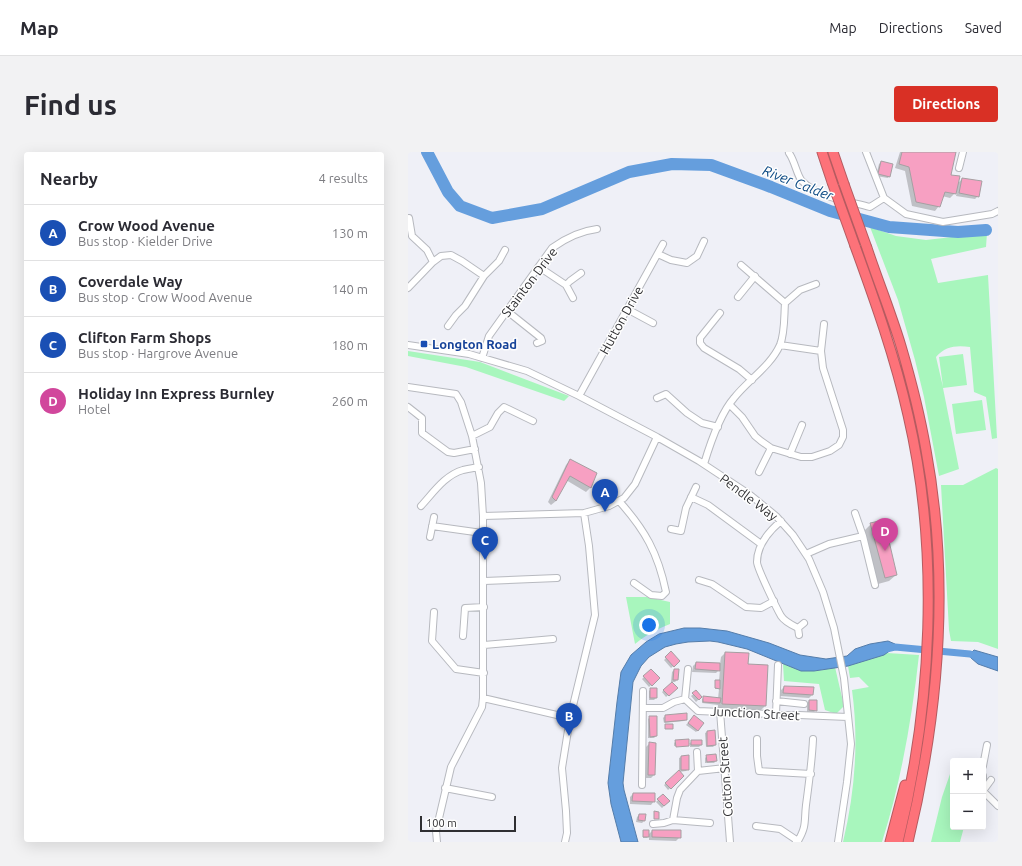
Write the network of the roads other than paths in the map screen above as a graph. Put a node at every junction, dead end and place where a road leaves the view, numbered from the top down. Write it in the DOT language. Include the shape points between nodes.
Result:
graph roads {
  1 [pos="822,152"];
  2 [pos="833,152"];
  3 [pos="866,152"];
  4 [pos="963,152"];
  5 [pos="789,153"];
  6 [pos="959,168"];
  7 [pos="884,198"];
  8 [pos="998,211"];
  9 [pos="409,218"];
  10 [pos="597,229"];
  11 [pos="704,241"];
  12 [pos="663,244"];
  13 [pos="505,250"];
  14 [pos="658,254"];
  15 [pos="433,262"];
  16 [pos="741,265"];
  17 [pos="539,266"];
  18 [pos="581,273"];
  19 [pos="484,276"];
  20 [pos="755,276"];
  21 [pos="816,284"];
  22 [pos="566,285"];
  23 [pos="408,288"];
  24 [pos="738,297"];
  25 [pos="573,298"];
  26 [pos="785,303"];
  27 [pos="627,309"];
  28 [pos="507,311"];
  29 [pos="720,313"];
  30 [pos="653,323"];
  31 [pos="824,324"];
  32 [pos="448,326"];
  33 [pos="537,343"];
  34 [pos="408,344"];
  35 [pos="780,345"];
  36 [pos="821,351"];
  37 [pos="482,358"];
  38 [pos="752,380"];
  39 [pos="408,387"];
  40 [pos="579,396"];
  41 [pos="657,398"];
  42 [pos="730,404"];
  43 [pos="408,407"];
  44 [pos="533,421"];
  45 [pos="802,425"];
  46 [pos="718,427"];
  47 [pos="472,436"];
  48 [pos="657,437"];
  49 [pos="772,448"];
  50 [pos="474,449"];
  51 [pos="790,454"];
  52 [pos="704,464"];
  53 [pos="478,467"];
  54 [pos="759,472"];
  55 [pos="696,487"];
  56 [pos="691,497"];
  57 [pos="619,501"];
  58 [pos="421,506"];
  59 [pos="584,513"];
  60 [pos="855,513"];
  61 [pos="483,516"];
  62 [pos="434,518"];
  63 [pos="781,521"];
  64 [pos="432,526"];
  65 [pos="671,529"];
  66 [pos="681,531"];
  67 [pos="482,533"];
  68 [pos="863,536"];
  69 [pos="430,537"];
  70 [pos="681,538"];
  71 [pos="761,544"];
  72 [pos="806,554"];
  73 [pos="557,578"];
  74 [pos="699,580"];
  75 [pos="484,581"];
  76 [pos="634,583"];
  77 [pos="875,585"];
  78 [pos="774,602"];
  79 [pos="484,607"];
  80 [pos="434,612"];
  81 [pos="804,623"];
  82 [pos="798,628"];
  83 [pos="799,635"];
  84 [pos="463,636"];
  85 [pos="553,639"];
  86 [pos="484,645"];
  87 [pos="778,665"];
  88 [pos="688,669"];
  89 [pos="484,673"];
  90 [pos="643,691"];
  91 [pos="483,698"];
  92 [pos="685,699"];
  93 [pos="776,701"];
  94 [pos="804,704"];
  95 [pos="644,708"];
  96 [pos="720,711"];
  97 [pos="776,714"];
  98 [pos="848,717"];
  99 [pos="570,718"];
  100 [pos="929,738"];
  101 [pos="757,739"];
  102 [pos="813,739"];
  103 [pos="987,745"];
  104 [pos="696,752"];
  105 [pos="985,758"];
  106 [pos="915,761"];
  107 [pos="725,768"];
  108 [pos="698,771"];
  109 [pos="811,774"];
  110 [pos="991,780"];
  111 [pos="642,785"];
  112 [pos="986,786"];
  113 [pos="445,788"];
  114 [pos="986,793"];
  115 [pos="492,798"];
  116 [pos="998,806"];
  117 [pos="672,820"];
  118 [pos="710,822"];
  119 [pos="653,824"];
  120 [pos="756,826"];
  121 [pos="797,841"];
  122 [pos="437,842"];
  123 [pos="565,842"];
  124 [pos="730,842"];
  125 [pos="838,842"];
  126 [pos="890,842"];
  127 [pos="898,842"];
  128 [pos="908,842"];
  129 [pos="914,842"];
  1 -- 106 [label="highway, bridge" via="891,350 921,480 928,576 928,627 925,682"];
  2 -- 100 [label="highway, bridge" via="901,346 918,412 930,478 936,530 938,630 936,683"];
  3 -- 7 [label="street"];
  4 -- 6 [label="street"];
  5 -- 7 [label="street" via="794,159 801,180 822,194 870,207"];
  7 -- 8 [label="street" via="906,214 943,222"];
  9 -- 15 [label="street" via="412,236 427,250"];
  10 -- 17 [label="street, Stainton Drive" via="587,230 564,240 552,248"];
  11 -- 14 [label="street" via="697,256 687,263"];
  12 -- 14 [label="street, Hutton Drive"];
  13 -- 19 [label="street" via="499,261"];
  14 -- 27 [label="street, Hutton Drive"];
  15 -- 19 [label="street" via="441,256 450,255"];
  15 -- 23 [label="street"];
  16 -- 20 [label="street"];
  17 -- 22 [label="street"];
  17 -- 28 [label="street, Stainton Drive"];
  18 -- 22 [label="street"];
  19 -- 32 [label="street" via="465,306"];
  20 -- 24 [label="street"];
  20 -- 26 [label="street"];
  21 -- 26 [label="street" via="800,290"];
  22 -- 25 [label="street"];
  26 -- 35 [label="street"];
  27 -- 30 [label="street"];
  27 -- 40 [label="street, Hutton Drive"];
  28 -- 33 [label="street" via="541,338 542,341"];
  28 -- 37 [label="street, Stainton Drive" via="489,336"];
  29 -- 38 [label="street" via="700,338 700,343"];
  31 -- 36 [label="street"];
  34 -- 37 [label="street, Pendle Way"];
  35 -- 36 [label="street"];
  35 -- 38 [label="street"];
  36 -- 51 [label="street" via="823,368 843,437 839,445 830,451 812,457"];
  37 -- 40 [label="street, Pendle Way" via="527,371"];
  38 -- 42 [label="street"];
  39 -- 47 [label="street" via="456,394"];
  40 -- 48 [label="street, Pendle Way"];
  41 -- 46 [label="street" via="666,394 702,423"];
  42 -- 46 [label="street"];
  42 -- 49 [label="street" via="755,436"];
  43 -- 50 [label="street" via="422,418 422,433 442,448 454,453"];
  44 -- 47 [label="street" via="504,407 490,428"];
  45 -- 51 [label="street"];
  46 -- 52 [label="street"];
  47 -- 50 [label="street"];
  48 -- 52 [label="street, Pendle Way"];
  48 -- 57 [label="street" via="636,484"];
  49 -- 51 [label="street"];
  49 -- 54 [label="street"];
  50 -- 53 [label="street"];
  52 -- 63 [label="street, Pendle Way" via="749,494"];
  53 -- 58 [label="street" via="462,470 449,477"];
  53 -- 61 [label="street"];
  55 -- 56 [label="street"];
  56 -- 66 [label="street"];
  56 -- 71 [label="street" via="708,504"];
  57 -- 59 [label="street"];
  57 -- 76 [label="street" via="647,538 662,572 666,592 662,596 651,595"];
  59 -- 61 [label="street"];
  59 -- 99 [label="street" via="595,615"];
  60 -- 68 [label="street"];
  61 -- 67 [label="street"];
  62 -- 64 [label="street"];
  63 -- 71 [label="street"];
  63 -- 72 [label="street, Pendle Way"];
  64 -- 67 [label="street"];
  64 -- 69 [label="street"];
  65 -- 66 [label="street"];
  66 -- 70 [label="street"];
  67 -- 75 [label="street"];
  68 -- 72 [label="street" via="829,544"];
  68 -- 77 [label="street"];
  71 -- 78 [label="street" via="757,564"];
  72 -- 98 [label="street, Pendle Way" via="823,592 834,628 844,678"];
  73 -- 75 [label="street"];
  74 -- 78 [label="street" via="712,584 746,607 761,608"];
  75 -- 79 [label="street"];
  78 -- 82 [label="street" via="788,623"];
  79 -- 84 [label="street" via="465,608"];
  79 -- 86 [label="street"];
  80 -- 89 [label="street" via="432,641 456,669"];
  81 -- 82 [label="street"];
  82 -- 83 [label="street"];
  85 -- 86 [label="street"];
  86 -- 89 [label="street"];
  87 -- 93 [label="street"];
  88 -- 92 [label="street"];
  89 -- 91 [label="street"];
  90 -- 95 [label="street"];
  91 -- 99 [label="street"];
  91 -- 113 [label="street" via="482,707 451,767"];
  92 -- 95 [label="street" via="663,708"];
  92 -- 96 [label="street, Junction Street" via="698,710"];
  93 -- 94 [label="street"];
  93 -- 97 [label="street"];
  95 -- 111 [label="street"];
  96 -- 97 [label="street, Junction Street"];
  96 -- 107 [label="street, Cotton Street"];
  97 -- 98 [label="street, Junction Street"];
  98 -- 125 [label="street, Pendle Way" via="851,744"];
  99 -- 123 [label="street" via="562,768 567,833"];
  100 -- 128 [label="highway" via="923,780"];
  100 -- 129 [label="highway" via="930,759 926,791"];
  101 -- 109 [label="street" via="759,771"];
  102 -- 109 [label="street"];
  103 -- 105 [label="street"];
  104 -- 108 [label="street"];
  106 -- 126 [label="highway" via="905,784"];
  106 -- 127 [label="highway"];
  107 -- 108 [label="street"];
  107 -- 124 [label="street, Cotton Street"];
  108 -- 117 [label="street" via="680,790"];
  109 -- 121 [label="street" via="806,822"];
  110 -- 112 [label="street"];
  113 -- 115 [label="street"];
  113 -- 122 [label="street" via="436,830"];
  114 -- 116 [label="street"];
  117 -- 118 [label="street"];
  117 -- 119 [label="street"];
  120 -- 121 [label="street" via="780,829"];
}
